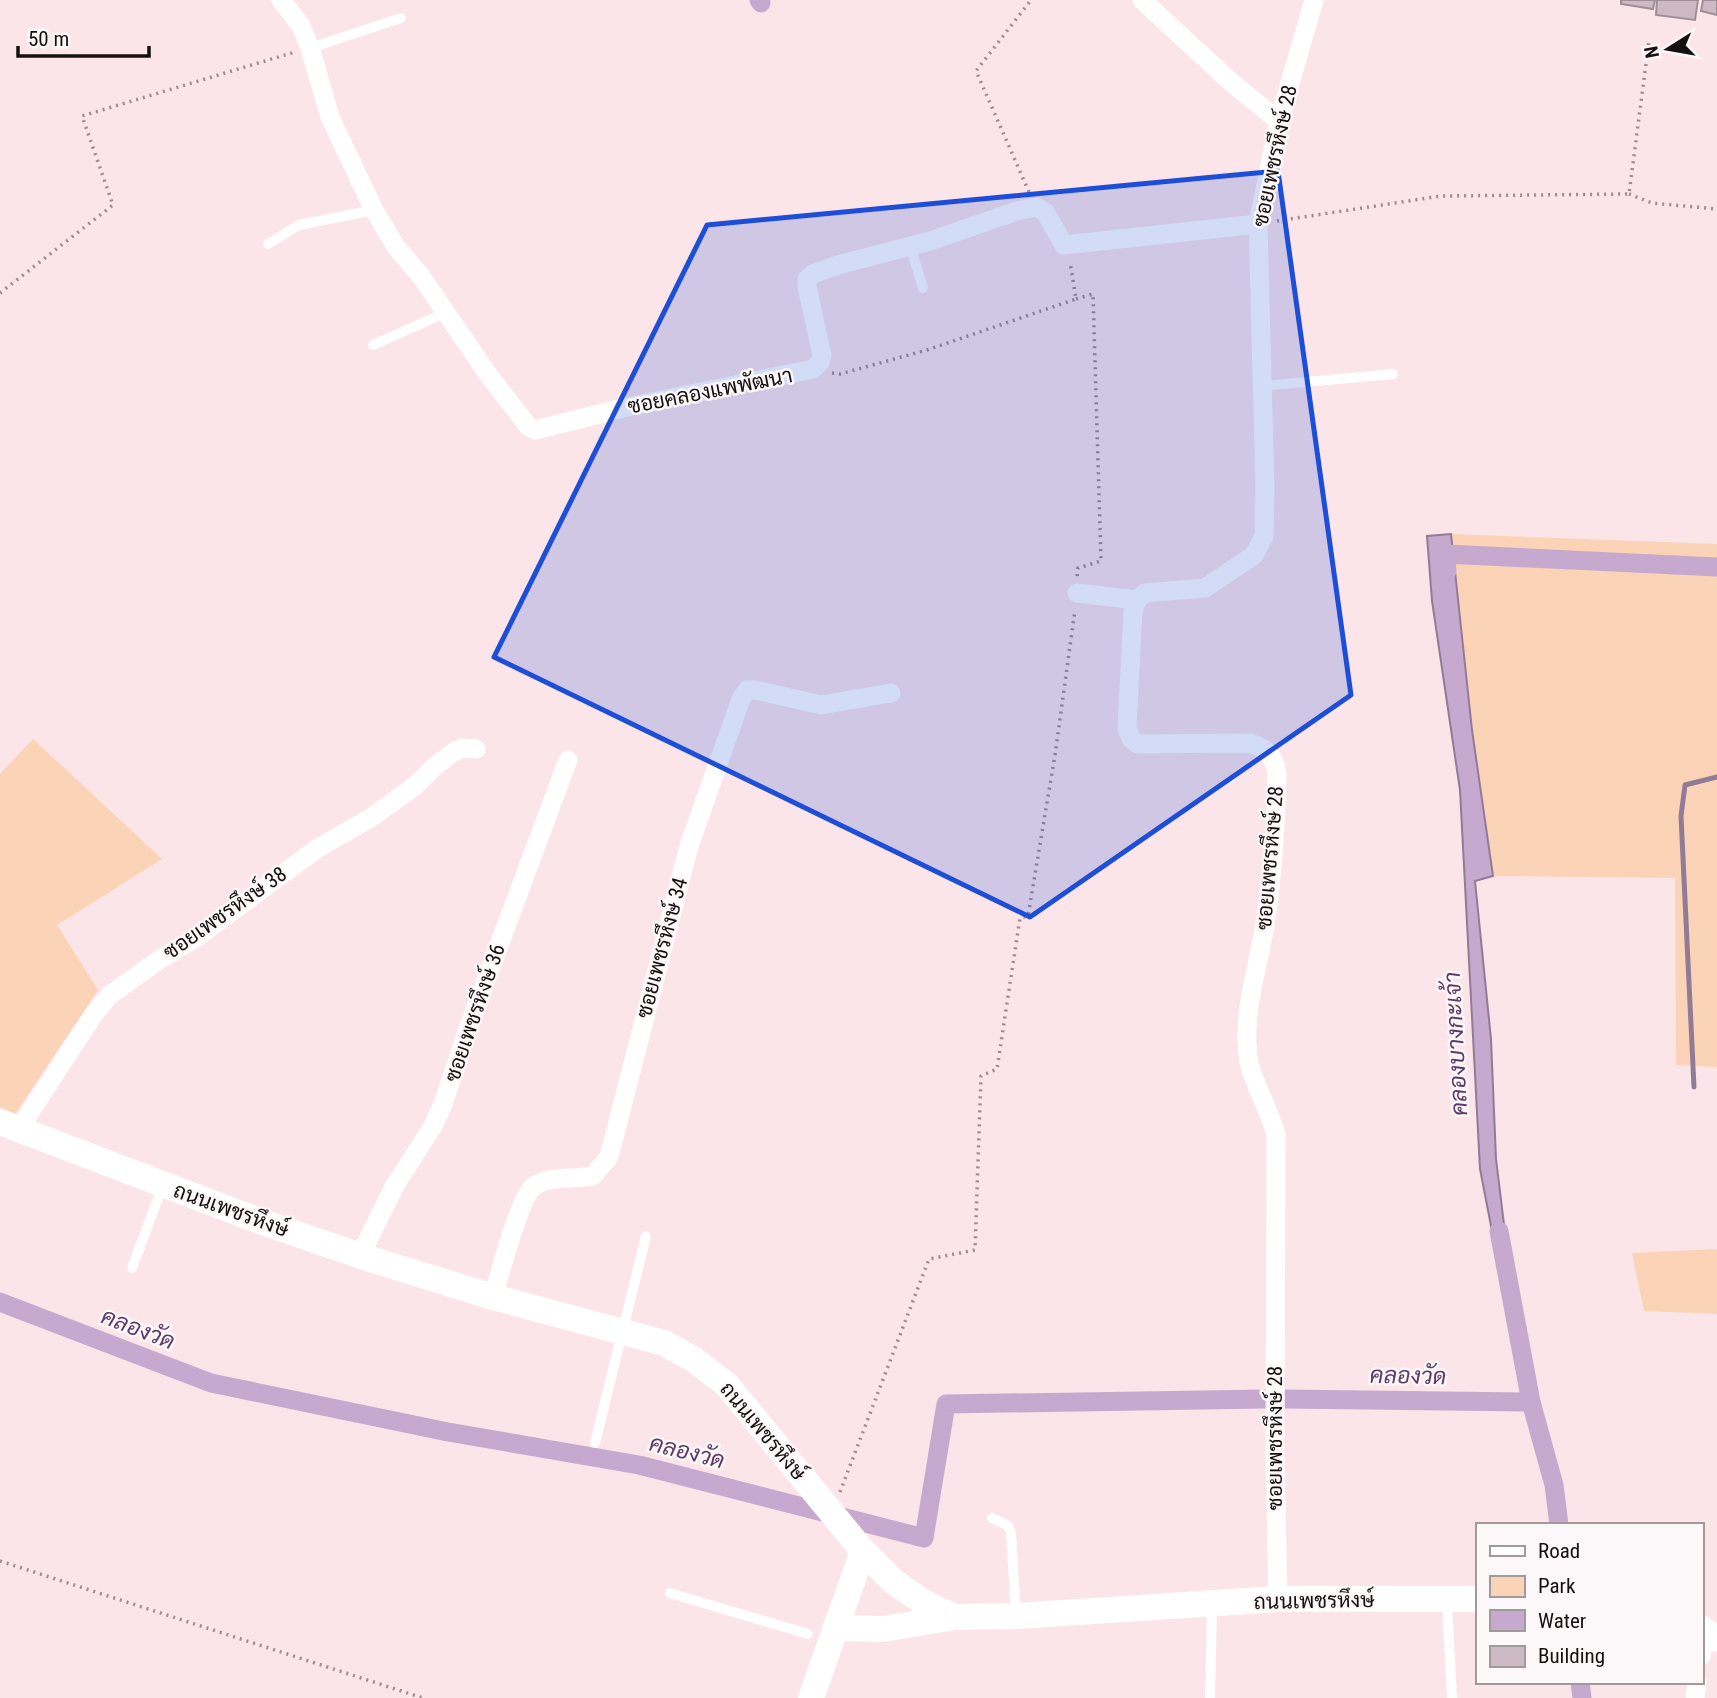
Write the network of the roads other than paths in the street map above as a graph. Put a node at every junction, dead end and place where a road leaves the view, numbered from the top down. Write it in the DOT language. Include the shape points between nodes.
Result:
graph roads {
  1 [pos="281,0"];
  2 [pos="1142,0"];
  3 [pos="1311,2"];
  4 [pos="401,18"];
  5 [pos="310,48"];
  6 [pos="1279,121"];
  7 [pos="374,210"];
  8 [pos="1258,224"];
  9 [pos="268,244"];
  10 [pos="909,246"];
  11 [pos="923,288"];
  12 [pos="447,312"];
  13 [pos="373,345"];
  14 [pos="1392,374"];
  15 [pos="1262,386"];
  16 [pos="1077,593"];
  17 [pos="1138,600"];
  18 [pos="891,693"];
  19 [pos="476,749"];
  20 [pos="568,760"];
  21 [pos="10,1125"];
  22 [pos="163,1185"];
  23 [pos="646,1236"];
  24 [pos="360,1256"];
  25 [pos="132,1268"];
  26 [pos="493,1297"];
  27 [pos="621,1331"];
  28 [pos="595,1443"];
  29 [pos="992,1518"];
  30 [pos="863,1551"];
  31 [pos="670,1593"];
  32 [pos="1476,1599"];
  33 [pos="1278,1600"];
  34 [pos="1447,1600"];
  35 [pos="1212,1605"];
  36 [pos="1016,1616"];
  37 [pos="955,1617"];
  38 [pos="823,1635"];
  39 [pos="811,1698"];
  40 [pos="1210,1698"];
  41 [pos="1452,1698"];
  1 -- 5 [label="street, ซอยคลองแพพัฒนา" via="301,26"];
  2 -- 6 [label="street"];
  3 -- 6 [label="street, ซอยเพชรหึงษ์ 28"];
  4 -- 5 [label="lane"];
  5 -- 7 [label="street, ซอยคลองแพพัฒนา" via="330,117"];
  6 -- 8 [label="street, ซอยเพชรหึงษ์ 28"];
  7 -- 9 [label="lane" via="299,225"];
  7 -- 12 [label="street, ซอยคลองแพพัฒนา" via="396,247"];
  8 -- 10 [label="street, ซอยคลองแพพัฒนา" via="1068,245 1061,242 1045,212 1036,207"];
  8 -- 15 [label="street, ซอยเพชรหึงษ์ 28"];
  10 -- 11 [label="lane"];
  10 -- 12 [label="street, ซอยคลองแพพัฒนา" via="838,265 807,279 822,355 813,369 535,430 487,373"];
  12 -- 13 [label="lane"];
  14 -- 15 [label="lane"];
  15 -- 17 [label="street, ซอยเพชรหึงษ์ 28" via="1265,487 1260,547 1205,588 1155,591"];
  16 -- 17 [label="street"];
  17 -- 33 [label="street, ซอยเพชรหึงษ์ 28" via="1133,611 1130,739 1151,745 1249,743 1270,753 1277,774 1266,919 1246,1044 1250,1073 1276,1135"];
  18 -- 26 [label="street, ซอยเพชรหึงษ์ 34" via="821,705 755,690 747,690 741,699 689,846 609,1157 593,1176 533,1187 520,1210"];
  19 -- 21 [label="street, ซอยเพชรหึงษ์ 38" via="455,751 372,817 308,855 110,995"];
  20 -- 24 [label="street, ซอยเพชรหึงษ์ 36" via="443,1104"];
  21 -- 22 [label="main road, ถนนเพชรหึงษ์"];
  22 -- 24 [label="main road, ถนนเพชรหึงษ์"];
  22 -- 25 [label="lane"];
  23 -- 27 [label="lane"];
  24 -- 26 [label="main road, ถนนเพชรหึงษ์"];
  26 -- 27 [label="main road, ถนนเพชรหึงษ์"];
  27 -- 28 [label="lane"];
  27 -- 30 [label="main road, ถนนเพชรหึงษ์" via="664,1343 727,1385"];
  29 -- 36 [label="lane" via="1011,1532"];
  30 -- 37 [label="main road, ถนนเพชรหึงษ์" via="892,1581"];
  30 -- 38 [label="main road"];
  31 -- 38 [label="lane"];
  32 -- 34 [label="main road, ถนนเพชรหึงษ์"];
  33 -- 34 [label="main road, ถนนเพชรหึงษ์"];
  33 -- 35 [label="main road, ถนนเพชรหึงษ์"];
  34 -- 41 [label="lane"];
  35 -- 36 [label="main road, ถนนเพชรหึงษ์"];
  35 -- 40 [label="lane"];
  36 -- 37 [label="main road, ถนนเพชรหึงษ์"];
  37 -- 38 [label="main road"];
  38 -- 39 [label="main road"];
}
